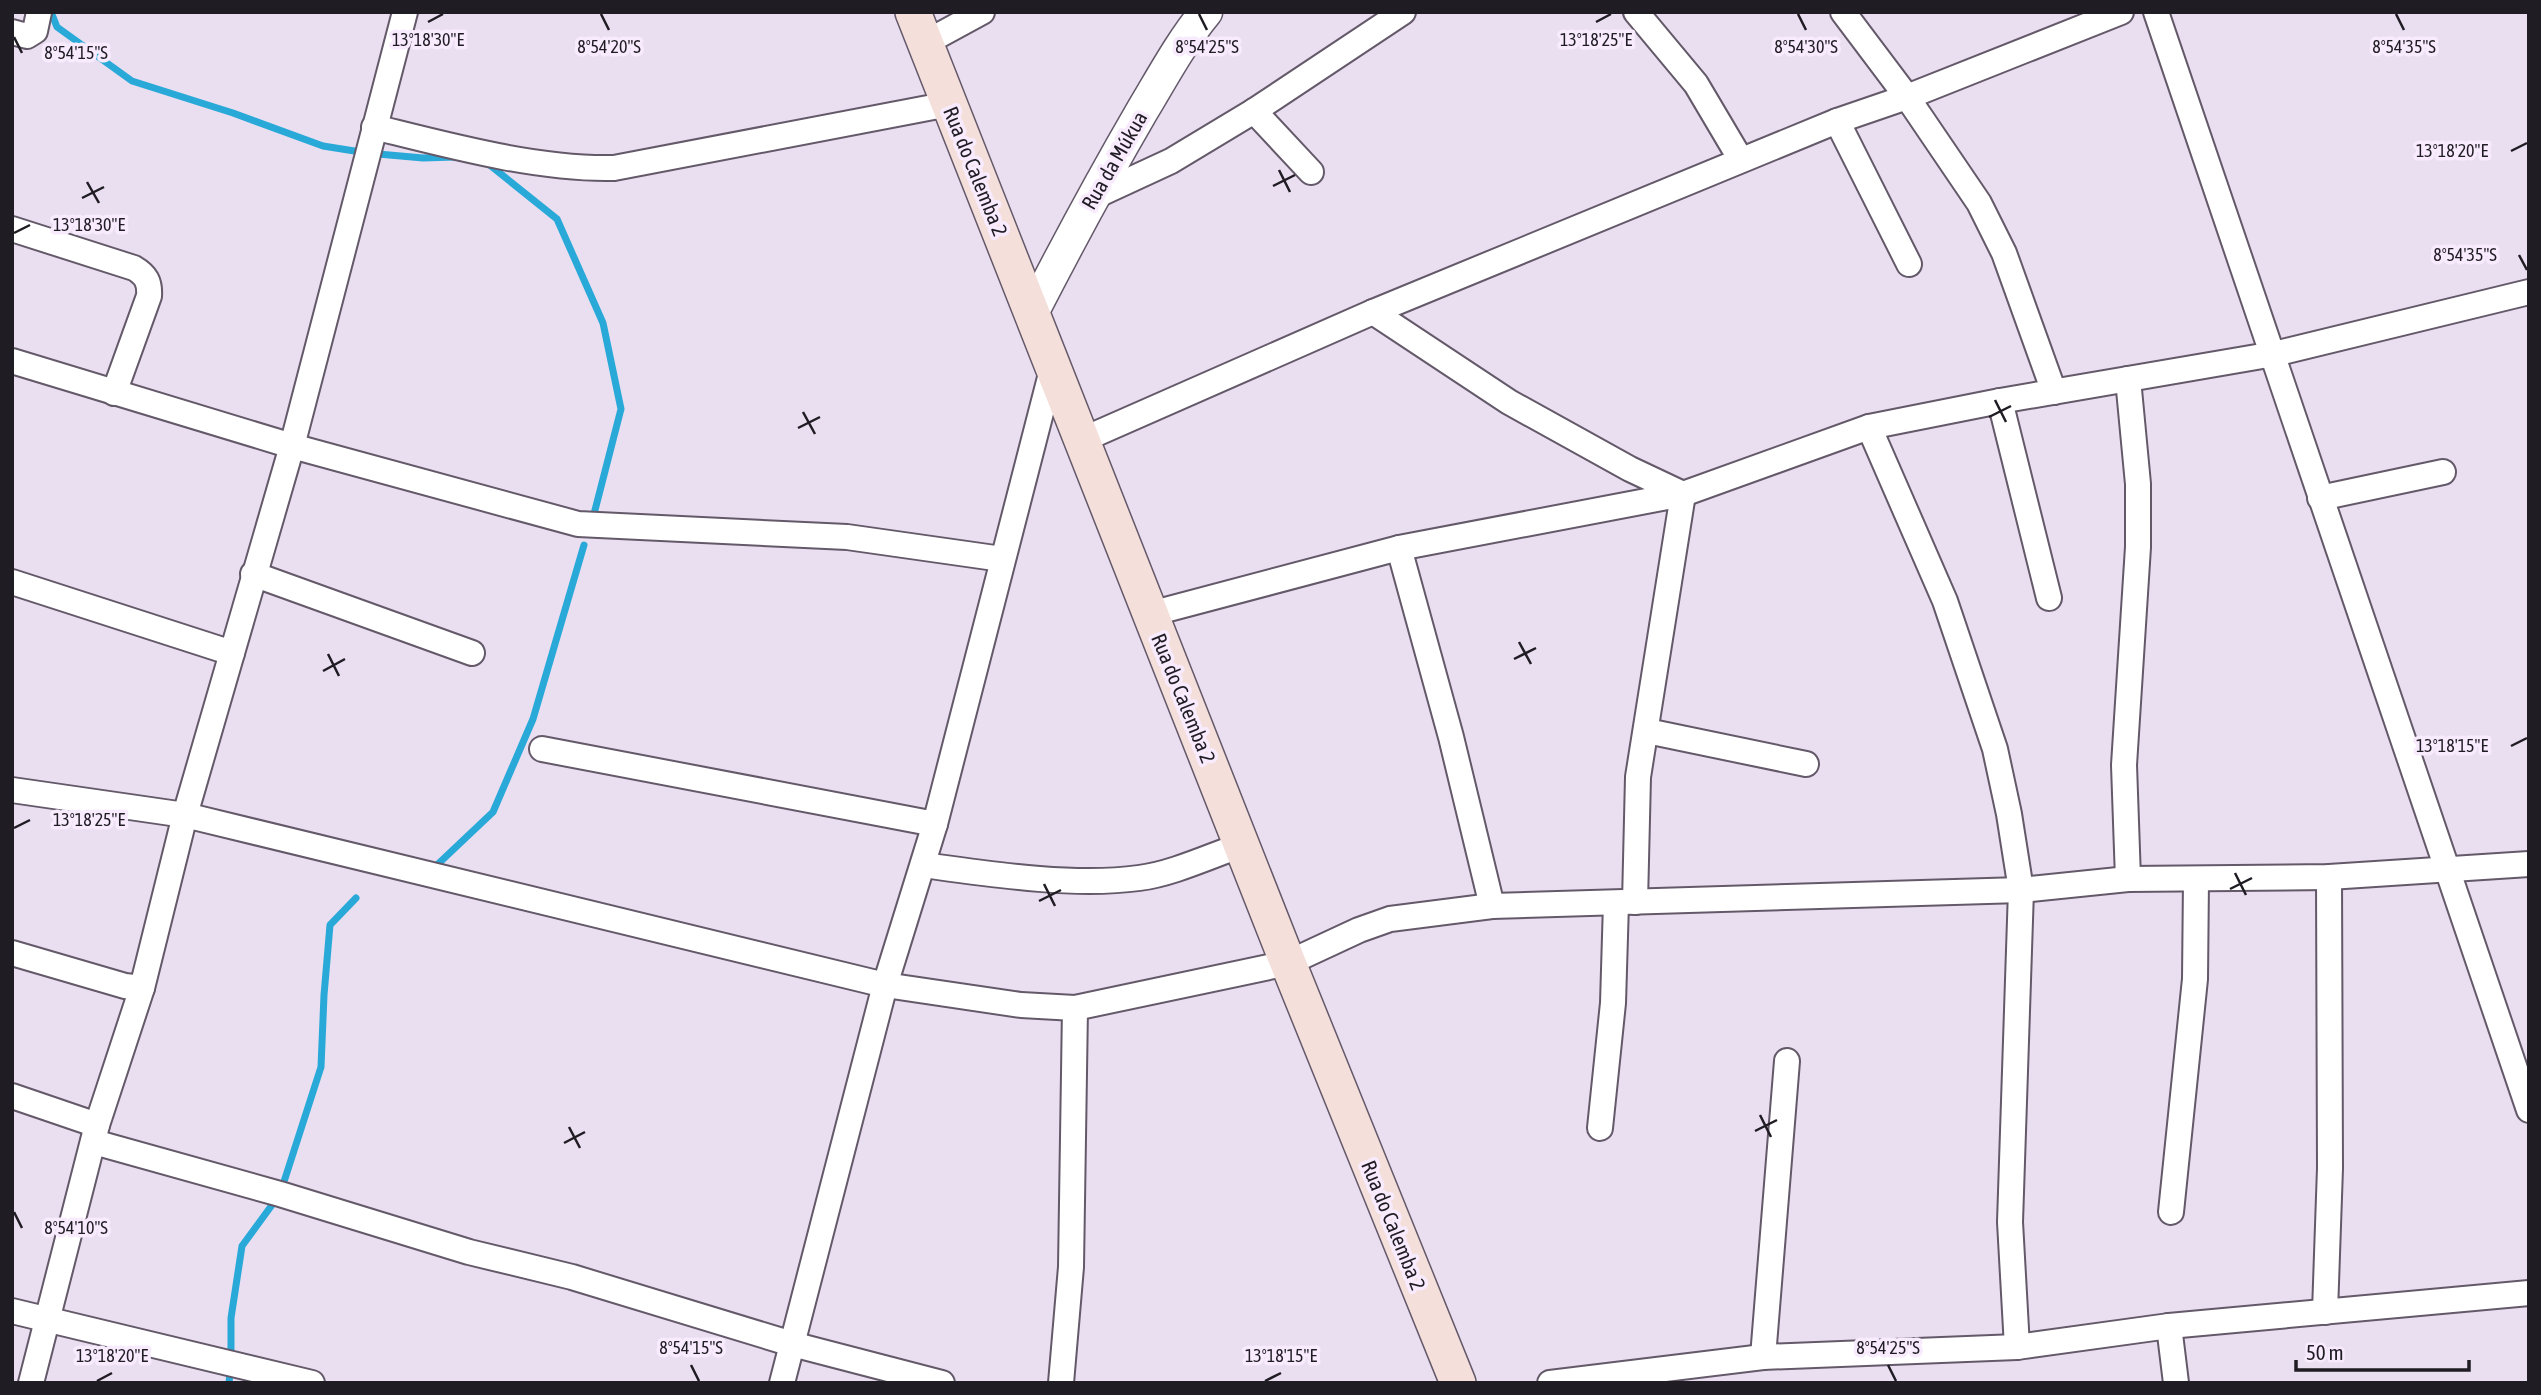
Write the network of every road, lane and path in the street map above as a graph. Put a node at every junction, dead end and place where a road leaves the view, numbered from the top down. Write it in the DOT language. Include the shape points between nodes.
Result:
graph roads {
  1 [pos="39,12"];
  2 [pos="405,12"];
  3 [pos="982,12"];
  4 [pos="1206,12"];
  5 [pos="1403,12"];
  6 [pos="1636,12"];
  7 [pos="1843,12"];
  8 [pos="2121,12"];
  9 [pos="2156,12"];
  10 [pos="919,28"];
  11 [pos="12,32"];
  12 [pos="1907,97"];
  13 [pos="949,104"];
  14 [pos="1254,111"];
  15 [pos="1837,121"];
  16 [pos="374,127"];
  17 [pos="1741,160"];
  18 [pos="1311,173"];
  19 [pos="1091,198"];
  20 [pos="12,229"];
  21 [pos="1909,264"];
  22 [pos="2529,292"];
  23 [pos="1373,312"];
  24 [pos="1032,313"];
  25 [pos="2274,354"];
  26 [pos="12,361"];
  27 [pos="1053,366"];
  28 [pos="2128,379"];
  29 [pos="2054,392"];
  30 [pos="114,393"];
  31 [pos="2000,401"];
  32 [pos="1869,427"];
  33 [pos="1082,440"];
  34 [pos="292,446"];
  35 [pos="2442,472"];
  36 [pos="1683,494"];
  37 [pos="2320,498"];
  38 [pos="1399,548"];
  39 [pos="1002,559"];
  40 [pos="253,574"];
  41 [pos="12,582"];
  42 [pos="2049,598"];
  43 [pos="1150,614"];
  44 [pos="232,653"];
  45 [pos="472,653"];
  46 [pos="1647,731"];
  47 [pos="542,749"];
  48 [pos="1806,764"];
  49 [pos="12,790"];
  50 [pos="185,815"];
  51 [pos="934,824"];
  52 [pos="1242,845"];
  53 [pos="2529,864"];
  54 [pos="923,866"];
  55 [pos="2447,870"];
  56 [pos="2329,877"];
  57 [pos="2128,879"];
  58 [pos="2196,880"];
  59 [pos="2021,890"];
  60 [pos="1626,903"];
  61 [pos="1492,906"];
  62 [pos="12,953"];
  63 [pos="1288,963"];
  64 [pos="885,985"];
  65 [pos="142,988"];
  66 [pos="1075,1008"];
  67 [pos="1787,1061"];
  68 [pos="12,1096"];
  69 [pos="2529,1111"];
  70 [pos="1600,1128"];
  71 [pos="96,1134"];
  72 [pos="2171,1212"];
  73 [pos="2529,1293"];
  74 [pos="12,1311"];
  75 [pos="2325,1312"];
  76 [pos="48,1320"];
  77 [pos="2168,1326"];
  78 [pos="792,1344"];
  79 [pos="2018,1347"];
  80 [pos="1763,1357"];
  81 [pos="31,1383"];
  82 [pos="312,1383"];
  83 [pos="782,1383"];
  84 [pos="942,1383"];
  85 [pos="1060,1383"];
  86 [pos="1458,1383"];
  87 [pos="1550,1383"];
  88 [pos="2176,1383"];
  1 -- 11 [label="street" via="35,31 27,36"];
  2 -- 16 [label="street"];
  3 -- 10 [label="street"];
  4 -- 19 [label="street, Rua da Múkua"];
  5 -- 14 [label="street"];
  6 -- 17 [label="street" via="1696,84"];
  7 -- 12 [label="street"];
  8 -- 12 [label="street"];
  9 -- 25 [label="street"];
  10 -- 13 [label="main road, Rua do Calemba 2"];
  12 -- 15 [label="street"];
  12 -- 29 [label="street" via="1973,193 2004,253"];
  13 -- 16 [label="street" via="583,169"];
  13 -- 24 [label="main road, Rua do Calemba 2"];
  14 -- 18 [label="street"];
  14 -- 19 [label="street" via="1171,161"];
  15 -- 17 [label="street"];
  15 -- 21 [label="street"];
  16 -- 34 [label="street"];
  17 -- 23 [label="street"];
  19 -- 24 [label="street, Rua da Múkua"];
  20 -- 30 [label="street" via="134,268 148,280 149,296"];
  22 -- 25 [label="street"];
  23 -- 33 [label="street"];
  23 -- 36 [label="street" via="1509,402"];
  24 -- 27 [label="main road, Rua do Calemba 2"];
  25 -- 28 [label="street"];
  25 -- 37 [label="street"];
  26 -- 30 [label="street"];
  27 -- 33 [label="main road, Rua do Calemba 2"];
  27 -- 39 [label="street"];
  28 -- 29 [label="street"];
  28 -- 57 [label="street" via="2138,484 2138,547 2124,765"];
  29 -- 31 [label="street"];
  30 -- 34 [label="street"];
  31 -- 32 [label="street"];
  31 -- 42 [label="street"];
  32 -- 36 [label="street"];
  32 -- 59 [label="street" via="1945,601 1995,749"];
  33 -- 43 [label="main road, Rua do Calemba 2"];
  34 -- 39 [label="street" via="578,524 847,537"];
  34 -- 40 [label="street"];
  35 -- 37 [label="street"];
  36 -- 38 [label="street"];
  36 -- 46 [label="street"];
  37 -- 55 [label="street"];
  38 -- 43 [label="street"];
  38 -- 61 [label="street"];
  39 -- 51 [label="street"];
  40 -- 44 [label="street"];
  40 -- 45 [label="street"];
  41 -- 44 [label="street"];
  43 -- 52 [label="main road, Rua do Calemba 2"];
  44 -- 50 [label="street"];
  46 -- 48 [label="street"];
  46 -- 60 [label="street"];
  47 -- 51 [label="street"];
  49 -- 50 [label="street"];
  50 -- 64 [label="street"];
  50 -- 65 [label="street"];
  51 -- 54 [label="street"];
  52 -- 54 [label="street" via="1142,878 1106,881"];
  52 -- 63 [label="main road, Rua do Calemba 2"];
  53 -- 55 [label="street"];
  54 -- 64 [label="street"];
  55 -- 56 [label="street"];
  55 -- 69 [label="street"];
  56 -- 58 [label="street"];
  56 -- 75 [label="street" via="2330,1168"];
  57 -- 58 [label="street"];
  57 -- 59 [label="street"];
  58 -- 72 [label="street" via="2195,979"];
  59 -- 60 [label="street"];
  59 -- 79 [label="street" via="2010,1222"];
  60 -- 61 [label="street"];
  60 -- 70 [label="street"];
  61 -- 63 [label="street" via="1390,919"];
  62 -- 65 [label="street"];
  63 -- 66 [label="street"];
  63 -- 86 [label="main road, Rua do Calemba 2"];
  64 -- 66 [label="street" via="1021,1005"];
  64 -- 78 [label="street"];
  65 -- 71 [label="street"];
  66 -- 85 [label="street" via="1071,1267"];
  67 -- 80 [label="street"];
  68 -- 71 [label="street"];
  71 -- 76 [label="street"];
  71 -- 78 [label="street" via="469,1252 572,1277"];
  73 -- 75 [label="street"];
  74 -- 76 [label="street"];
  75 -- 77 [label="street"];
  76 -- 81 [label="street"];
  76 -- 82 [label="street"];
  77 -- 79 [label="street"];
  77 -- 88 [label="street"];
  78 -- 83 [label="street"];
  78 -- 84 [label="street"];
  79 -- 80 [label="street"];
  80 -- 87 [label="street"];
}
